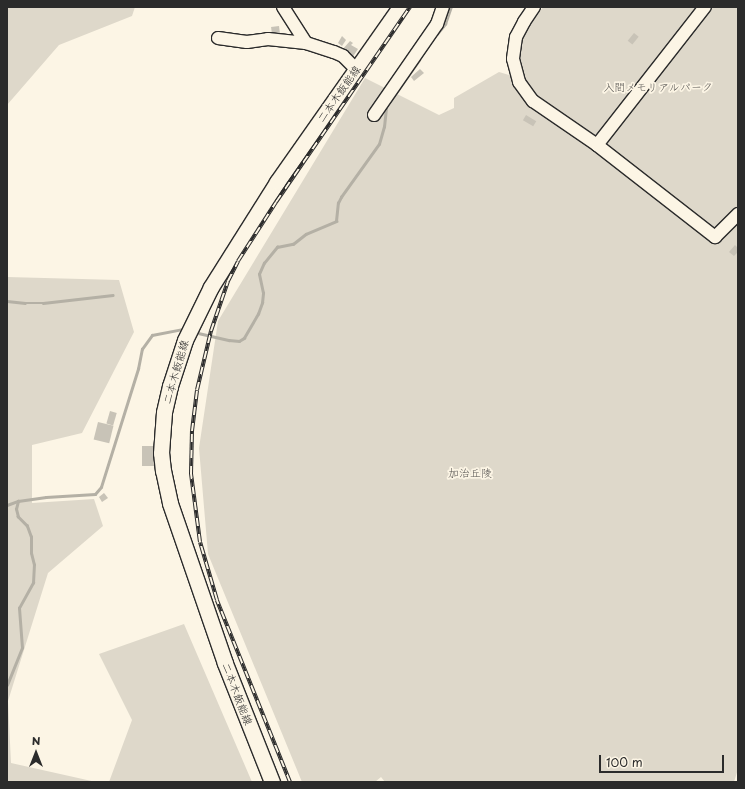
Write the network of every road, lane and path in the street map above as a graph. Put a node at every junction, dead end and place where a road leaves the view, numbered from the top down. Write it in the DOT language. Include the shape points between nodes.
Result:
graph roads {
  1 [pos="283,7"];
  2 [pos="400,7"];
  3 [pos="443,7"];
  4 [pos="534,7"];
  5 [pos="705,7"];
  6 [pos="218,38"];
  7 [pos="306,42"];
  8 [pos="357,70"];
  9 [pos="374,115"];
  10 [pos="597,145"];
  11 [pos="738,214"];
  12 [pos="272,782"];
  1 -- 7 [label="lane"];
  2 -- 8 [label="main road, 二本木飯能線"];
  3 -- 9 [label="lane" via="437,24"];
  4 -- 10 [label="lane" via="516,37 513,59 519,82 533,102"];
  5 -- 10 [label="lane"];
  6 -- 7 [label="lane" via="247,42 268,39"];
  7 -- 8 [label="lane" via="343,56"];
  8 -- 12 [label="main road, 二本木飯能線" via="255,215 211,287 189,330 170,386 161,436 163,471 170,503 195,580"];
  10 -- 11 [label="lane" via="715,237"];
}
